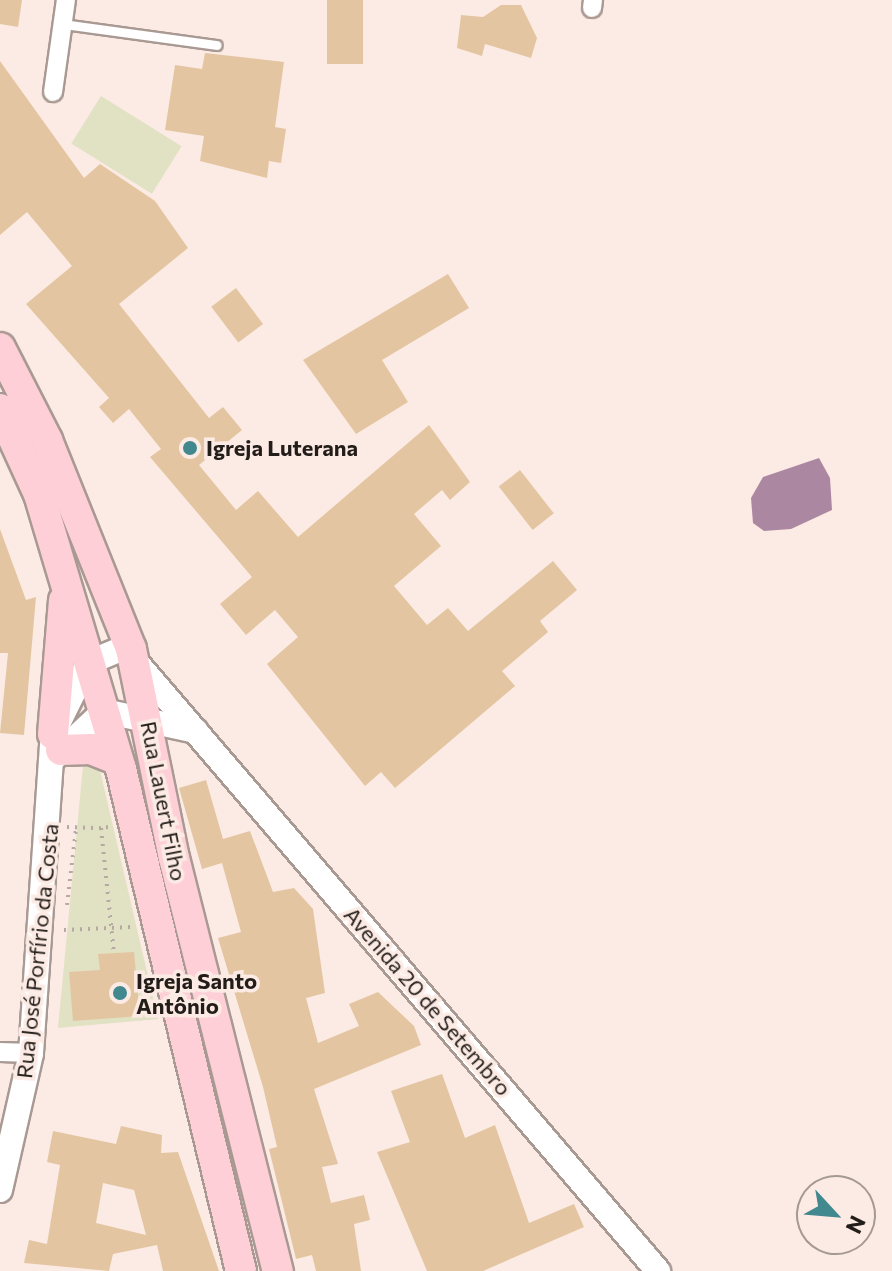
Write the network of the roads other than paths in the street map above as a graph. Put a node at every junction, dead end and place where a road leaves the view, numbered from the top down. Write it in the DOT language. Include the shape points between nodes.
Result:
graph roads {
  1 [pos="66,0"];
  2 [pos="63,24"];
  3 [pos="217,45"];
  4 [pos="53,92"];
  5 [pos="0,348"];
  6 [pos="0,409"];
  7 [pos="98,568"];
  8 [pos="67,583"];
  9 [pos="131,649"];
  10 [pos="88,663"];
  11 [pos="104,711"];
  12 [pos="147,715"];
  13 [pos="196,731"];
  14 [pos="56,747"];
  15 [pos="118,760"];
  16 [pos="174,858"];
  17 [pos="140,864"];
  18 [pos="0,1052"];
  19 [pos="31,1053"];
  20 [pos="0,1190"];
  21 [pos="241,1271"];
  22 [pos="278,1271"];
  23 [pos="658,1271"];
  1 -- 2 [label="street"];
  2 -- 3 [label="lane"];
  2 -- 4 [label="street"];
  5 -- 7 [label="main road, Rua Lauert Filho"];
  6 -- 8 [label="main road, Rua Lauert Filho" via="39,494"];
  7 -- 8 [label="main road"];
  7 -- 9 [label="main road, Rua Lauert Filho"];
  8 -- 10 [label="main road, Rua Lauert Filho"];
  8 -- 14 [label="main road"];
  9 -- 10 [label="street" via="104,651"];
  9 -- 12 [label="main road, Rua Lauert Filho"];
  9 -- 13 [label="street, Avenida 20 de Setembro"];
  10 -- 11 [label="main road, Rua Lauert Filho"];
  10 -- 14 [label="street, Rua José Porfírio da Costa"];
  11 -- 12 [label="street"];
  11 -- 14 [label="street"];
  11 -- 15 [label="main road, Rua Lauert Filho"];
  12 -- 13 [label="street"];
  12 -- 16 [label="main road, Rua Lauert Filho"];
  13 -- 23 [label="street, Avenida 20 de Setembro"];
  14 -- 15 [label="main road" via="91,749"];
  14 -- 19 [label="street, Rua José Porfírio da Costa"];
  15 -- 17 [label="main road, Rua Lauert Filho"];
  16 -- 17 [label="main road"];
  16 -- 22 [label="main road, Rua Lauert Filho"];
  17 -- 21 [label="main road, Rua Lauert Filho"];
  18 -- 19 [label="street"];
  19 -- 20 [label="street, Rua José Porfírio da Costa"];
}
